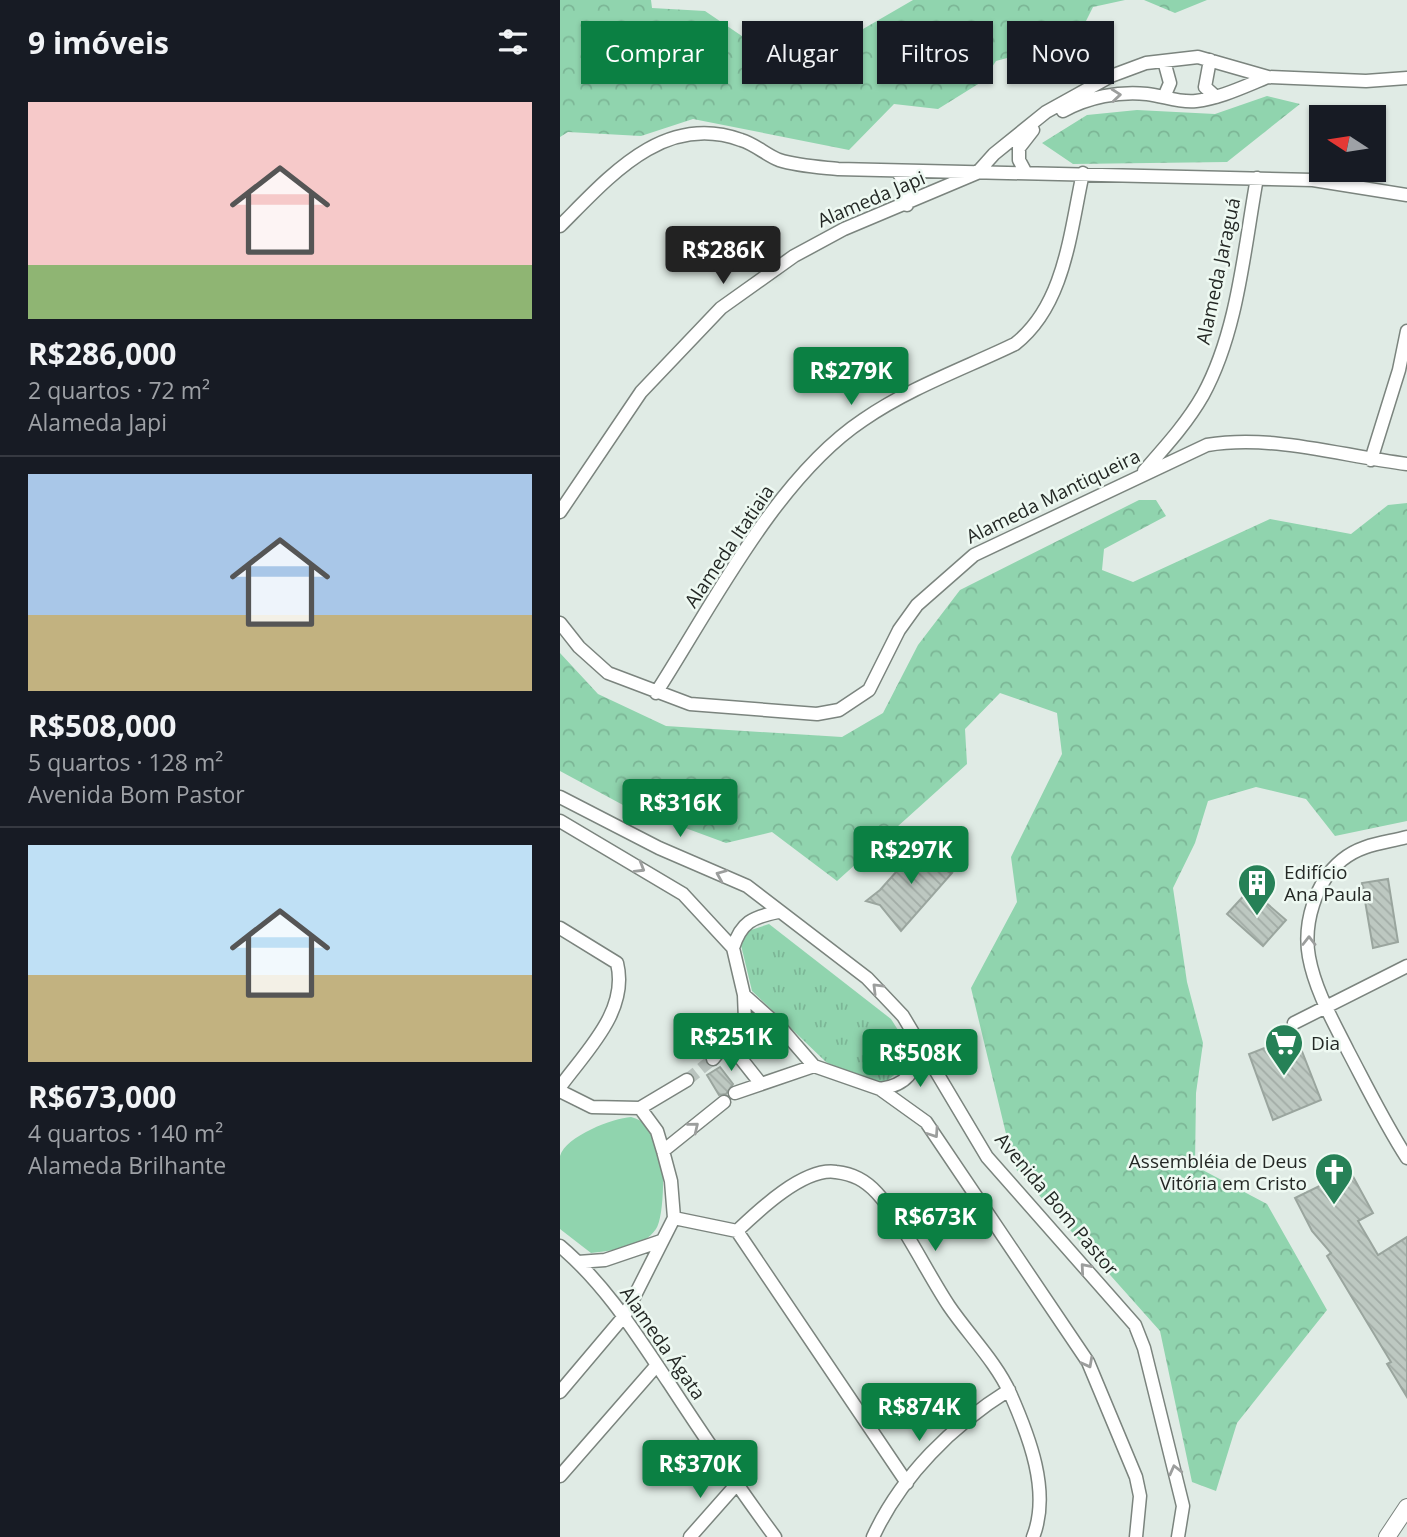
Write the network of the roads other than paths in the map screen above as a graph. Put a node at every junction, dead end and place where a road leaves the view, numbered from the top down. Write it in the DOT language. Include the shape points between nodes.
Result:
graph roads {
  1 [pos="1210,60"];
  2 [pos="1164,61"];
  3 [pos="1268,77"];
  4 [pos="1407,78"];
  5 [pos="1164,97"];
  6 [pos="1216,97"];
  7 [pos="897,171"];
  8 [pos="977,173"];
  9 [pos="1026,173"];
  10 [pos="1083,173"];
  11 [pos="1257,178"];
  12 [pos="1407,195"];
  13 [pos="907,205"];
  14 [pos="560,226"];
  15 [pos="1407,331"];
  16 [pos="1371,460"];
  17 [pos="1407,464"];
  18 [pos="1142,474"];
  19 [pos="560,512"];
  20 [pos="560,623"];
  21 [pos="656,693"];
  22 [pos="560,797"];
  23 [pos="560,821"];
  24 [pos="1407,837"];
  25 [pos="778,912"];
  26 [pos="560,928"];
  27 [pos="733,948"];
  28 [pos="1407,966"];
  29 [pos="744,995"];
  30 [pos="1326,1007"];
  31 [pos="1294,1023"];
  32 [pos="727,1041"];
  33 [pos="920,1046"];
  34 [pos="713,1059"];
  35 [pos="814,1066"];
  36 [pos="687,1080"];
  37 [pos="761,1084"];
  38 [pos="560,1089"];
  39 [pos="880,1089"];
  40 [pos="736,1093"];
  41 [pos="724,1102"];
  42 [pos="637,1108"];
  43 [pos="663,1151"];
  44 [pos="1407,1158"];
  45 [pos="674,1218"];
  46 [pos="737,1231"];
  47 [pos="662,1241"];
  48 [pos="560,1247"];
  49 [pos="578,1262"];
  50 [pos="625,1315"];
  51 [pos="657,1366"];
  52 [pos="1009,1390"];
  53 [pos="560,1392"];
  54 [pos="560,1476"];
  55 [pos="907,1483"];
  56 [pos="736,1485"];
  57 [pos="1407,1507"];
  58 [pos="690,1537"];
  59 [pos="775,1537"];
  60 [pos="873,1537"];
  61 [pos="1033,1537"];
  62 [pos="1136,1537"];
  63 [pos="1178,1537"];
  64 [pos="1387,1537"];
  1 -- 2 [label="street"];
  1 -- 3 [label="street"];
  1 -- 6 [label="street" via="1205,87"];
  2 -- 5 [label="street" via="1170,83"];
  2 -- 8 [label="street" via="1111,76 1046,111"];
  3 -- 4 [label="street"];
  3 -- 6 [label="street"];
  5 -- 6 [label="street" via="1182,101"];
  9 -- 5 [label="street, one-way" via="1018,148 1041,123 1096,97"];
  7 -- 8 [label="street"];
  7 -- 13 [label="street" via="907,185"];
  7 -- 14 [label="street" via="801,165 717,132 690,132 662,141 609,177"];
  8 -- 9 [label="street"];
  8 -- 13 [label="street, Alameda Japi"];
  9 -- 10 [label="street"];
  10 -- 11 [label="street"];
  10 -- 21 [label="street, Alameda Itatiaia" via="1054,295 1029,333 862,420 832,446 775,507"];
  11 -- 12 [label="street" via="1313,180"];
  11 -- 18 [label="street, Alameda Jaraguá" via="1218,363 1181,430"];
  13 -- 19 [label="street, Alameda Japi" via="844,229 794,256 721,308 641,392"];
  15 -- 16 [label="street"];
  16 -- 17 [label="street, Alameda Mantiqueira"];
  16 -- 18 [label="street, Alameda Mantiqueira" via="1237,440 1207,446"];
  18 -- 21 [label="street, Alameda Mantiqueira" via="974,555 916,605 869,690 839,710 817,714 727,708 690,704"];
  20 -- 21 [label="street, Alameda Mantiqueira" via="579,648 608,673"];
  25 -- 22 [label="street, Avenida Bom Pastor, one-way" via="747,886 659,848"];
  23 -- 27 [label="street, one-way" via="683,894"];
  30 -- 24 [label="street, one-way" via="1309,956 1312,905 1341,860 1364,846"];
  25 -- 27 [label="street" via="755,916 744,924"];
  33 -- 25 [label="street, Avenida Bom Pastor, one-way" via="881,991"];
  26 -- 38 [label="street" via="617,963 621,988 616,1007"];
  27 -- 29 [label="street"];
  28 -- 30 [label="street"];
  29 -- 32 [label="street" via="745,1020"];
  29 -- 35 [label="street"];
  30 -- 31 [label="street"];
  30 -- 44 [label="street"];
  32 -- 34 [label="street"];
  32 -- 37 [label="street"];
  33 -- 39 [label="street" via="916,1067 906,1080"];
  63 -- 33 [label="street, Avenida Bom Pastor, one-way" via="1183,1506 1135,1325 987,1157"];
  35 -- 37 [label="street"];
  35 -- 39 [label="street"];
  36 -- 42 [label="street"];
  37 -- 40 [label="street"];
  38 -- 42 [label="street" via="592,1107"];
  39 -- 62 [label="street, one-way" via="926,1122 1088,1362 1136,1477 1140,1496"];
  43 -- 41 [label="street, one-way"];
  42 -- 43 [label="street" via="657,1131"];
  43 -- 45 [label="street"];
  45 -- 46 [label="street"];
  45 -- 47 [label="street"];
  46 -- 52 [label="street" via="802,1180 832,1171 860,1177 879,1195"];
  46 -- 55 [label="street"];
  47 -- 49 [label="street" via="605,1260"];
  47 -- 50 [label="street"];
  48 -- 49 [label="street, Alameda Ágata"];
  49 -- 50 [label="street, Alameda Ágata"];
  50 -- 51 [label="street, Alameda Ágata"];
  50 -- 53 [label="street"];
  51 -- 54 [label="street"];
  51 -- 56 [label="street, Alameda Ágata"];
  52 -- 55 [label="street" via="947,1435"];
  52 -- 61 [label="street" via="1038,1475 1040,1520"];
  55 -- 60 [label="street"];
  56 -- 58 [label="street"];
  56 -- 59 [label="street, Alameda Ágata"];
  57 -- 64 [label="main road"];
}
